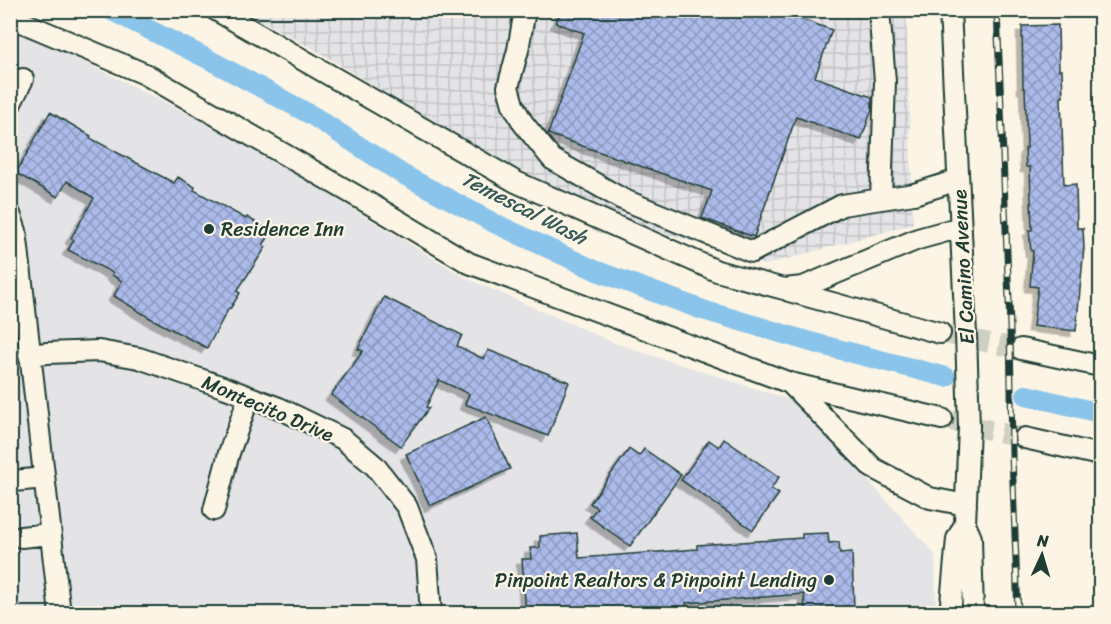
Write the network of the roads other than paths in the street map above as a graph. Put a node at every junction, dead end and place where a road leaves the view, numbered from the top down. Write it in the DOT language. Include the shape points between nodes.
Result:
graph roads {
  1 [pos="216,10"];
  2 [pos="525,10"];
  3 [pos="879,10"];
  4 [pos="950,10"];
  5 [pos="10,17"];
  6 [pos="23,79"];
  7 [pos="10,105"];
  8 [pos="958,180"];
  9 [pos="881,199"];
  10 [pos="10,214"];
  11 [pos="961,227"];
  12 [pos="784,289"];
  13 [pos="940,333"];
  14 [pos="1022,349"];
  15 [pos="29,355"];
  16 [pos="1101,366"];
  17 [pos="790,383"];
  18 [pos="249,397"];
  19 [pos="942,419"];
  20 [pos="1025,438"];
  21 [pos="1101,455"];
  22 [pos="44,478"];
  23 [pos="14,481"];
  24 [pos="214,510"];
  25 [pos="965,515"];
  26 [pos="50,534"];
  27 [pos="21,537"];
  28 [pos="60,614"];
  29 [pos="431,614"];
  30 [pos="950,614"];
  31 [pos="973,614"];
  1 -- 12 [label="street" via="516,182 717,271"];
  2 -- 9 [label="street" via="508,87 513,105 552,159 622,199 752,252 842,205"];
  3 -- 9 [label="street" via="885,81"];
  4 -- 8 [label="street, El Camino Avenue"];
  5 -- 17 [label="street" via="145,74 469,263"];
  6 -- 7 [label="street"];
  8 -- 9 [label="street" via="914,194"];
  8 -- 11 [label="street, El Camino Avenue"];
  10 -- 15 [label="street" via="16,231"];
  11 -- 12 [label="street" via="918,239 803,287"];
  11 -- 25 [label="street, El Camino Avenue, bridge" via="969,427"];
  12 -- 13 [label="street"];
  14 -- 16 [label="street"];
  15 -- 18 [label="street, Montecito Drive" via="99,351 139,358"];
  15 -- 22 [label="street"];
  17 -- 19 [label="street"];
  17 -- 25 [label="street" via="873,468"];
  18 -- 24 [label="street"];
  18 -- 29 [label="street, Montecito Drive" via="343,439 375,466 407,507 428,559"];
  20 -- 21 [label="street"];
  22 -- 23 [label="street"];
  22 -- 26 [label="street"];
  25 -- 30 [label="street, El Camino Avenue" via="957,539"];
  25 -- 31 [label="street, El Camino Avenue" via="971,538"];
  26 -- 27 [label="street"];
  26 -- 28 [label="street"];
}
